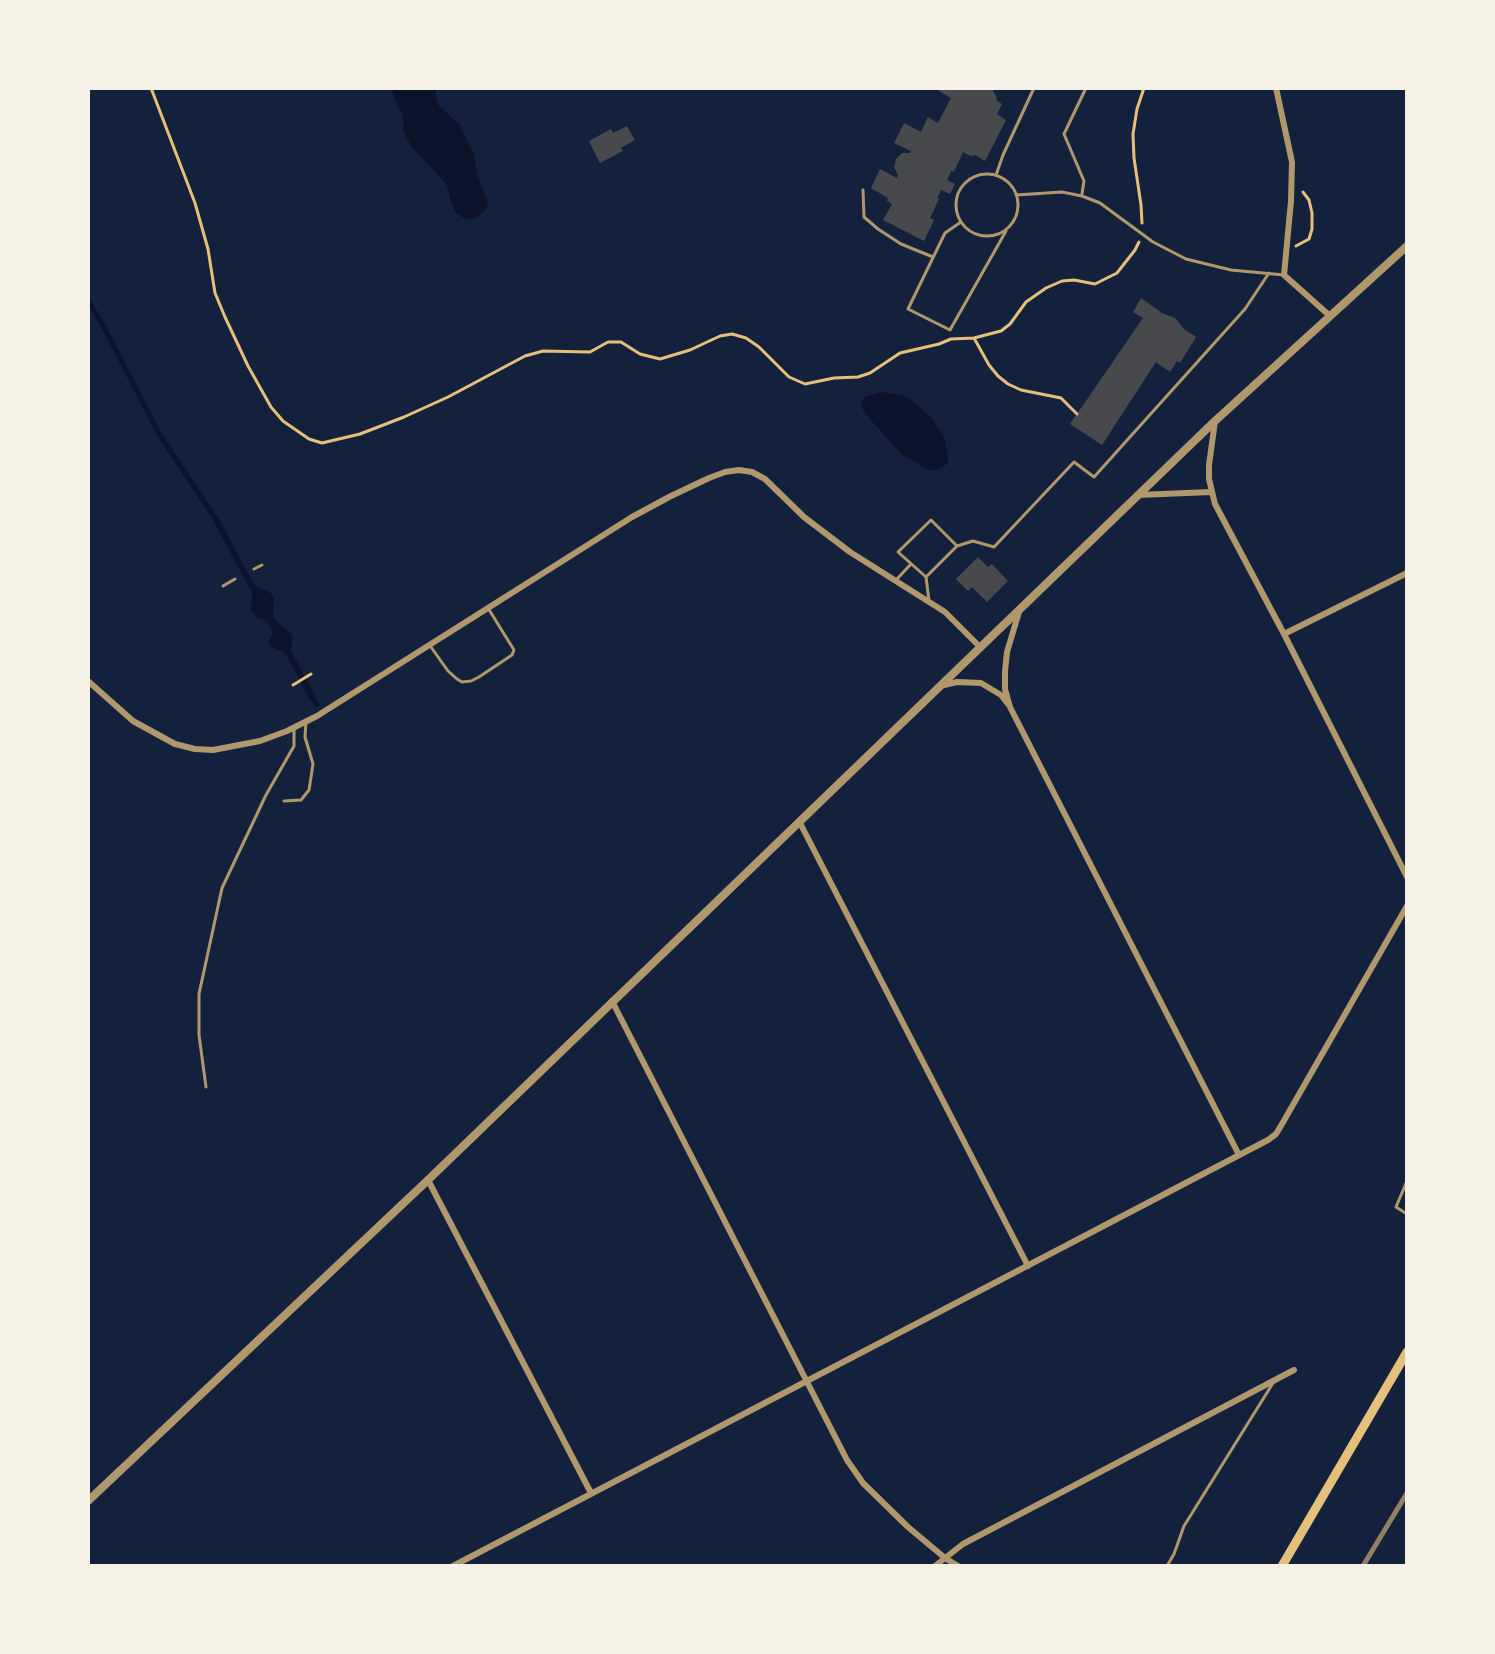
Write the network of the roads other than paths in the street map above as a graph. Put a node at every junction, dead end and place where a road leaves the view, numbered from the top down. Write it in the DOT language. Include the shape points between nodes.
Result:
graph roads {
  1 [pos="1034,88"];
  2 [pos="1086,88"];
  3 [pos="1276,88"];
  4 [pos="996,175"];
  5 [pos="863,190"];
  6 [pos="1016,195"];
  7 [pos="1082,196"];
  8 [pos="961,222"];
  9 [pos="1006,231"];
  10 [pos="1407,246"];
  11 [pos="933,257"];
  12 [pos="1269,273"];
  13 [pos="1284,275"];
  14 [pos="1330,316"];
  15 [pos="1215,421"];
  16 [pos="1211,492"];
  17 [pos="1138,495"];
  18 [pos="957,546"];
  19 [pos="911,564"];
  20 [pos="262,565"];
  21 [pos="254,569"];
  22 [pos="1407,573"];
  23 [pos="926,577"];
  24 [pos="235,579"];
  25 [pos="896,581"];
  26 [pos="223,586"];
  27 [pos="929,601"];
  28 [pos="488,608"];
  29 [pos="1020,609"];
  30 [pos="1284,634"];
  31 [pos="430,645"];
  32 [pos="980,647"];
  33 [pos="88,681"];
  34 [pos="940,686"];
  35 [pos="1010,707"];
  36 [pos="306,721"];
  37 [pos="294,727"];
  38 [pos="284,801"];
  39 [pos="799,821"];
  40 [pos="1397,856"];
  41 [pos="1407,858"];
  42 [pos="1407,877"];
  43 [pos="1407,906"];
  44 [pos="612,1001"];
  45 [pos="206,1087"];
  46 [pos="1239,1155"];
  47 [pos="428,1180"];
  48 [pos="1407,1181"];
  49 [pos="1407,1214"];
  50 [pos="1028,1266"];
  51 [pos="1407,1352"];
  52 [pos="1294,1370"];
  53 [pos="807,1380"];
  54 [pos="1274,1381"];
  55 [pos="591,1493"];
  56 [pos="88,1501"];
  57 [pos="945,1558"];
  58 [pos="453,1566"];
  59 [pos="935,1566"];
  60 [pos="958,1566"];
  61 [pos="1167,1566"];
  62 [pos="1282,1566"];
  1 -- 4 [label="lane"];
  2 -- 7 [label="lane" via="1064,134 1084,181"];
  3 -- 13 [label="street" via="1292,176"];
  4 -- 6 [label="lane"];
  4 -- 8 [label="lane" via="979,175 965,183 956,206"];
  5 -- 11 [label="lane" via="864,217 901,244"];
  6 -- 7 [label="lane"];
  6 -- 9 [label="lane" via="1017,214"];
  7 -- 12 [label="lane" via="1186,259"];
  8 -- 9 [label="lane" via="976,235"];
  8 -- 11 [label="lane" via="945,233"];
  9 -- 11 [label="lane" via="950,330 908,309"];
  10 -- 14 [label="street"];
  12 -- 13 [label="lane"];
  12 -- 18 [label="lane" via="1245,309 1094,477 1074,462 994,547 973,541"];
  13 -- 14 [label="street"];
  14 -- 15 [label="street"];
  15 -- 16 [label="street"];
  15 -- 17 [label="street"];
  16 -- 17 [label="street"];
  16 -- 30 [label="street"];
  17 -- 29 [label="street"];
  18 -- 19 [label="lane" via="931,520 898,552"];
  18 -- 23 [label="lane"];
  19 -- 23 [label="lane"];
  19 -- 25 [label="lane"];
  20 -- 21 [label="lane"];
  22 -- 30 [label="street"];
  23 -- 27 [label="lane"];
  24 -- 26 [label="lane"];
  25 -- 27 [label="street"];
  25 -- 28 [label="street" via="804,517 765,479 739,470 709,478 645,510"];
  27 -- 32 [label="street"];
  28 -- 31 [label="street"];
  28 -- 31 [label="lane" via="514,650 479,677 457,679"];
  29 -- 32 [label="street"];
  29 -- 35 [label="street" via="1006,661"];
  30 -- 40 [label="street"];
  31 -- 36 [label="street"];
  32 -- 34 [label="street"];
  33 -- 37 [label="street" via="133,721 195,749 235,747"];
  34 -- 35 [label="street" via="981,683"];
  34 -- 39 [label="street"];
  35 -- 46 [label="street"];
  36 -- 37 [label="street"];
  36 -- 38 [label="lane" via="313,764 309,790 301,800"];
  37 -- 45 [label="lane" via="294,746 222,888 199,994"];
  39 -- 44 [label="street"];
  39 -- 50 [label="street"];
  40 -- 41 [label="street"];
  40 -- 42 [label="street"];
  43 -- 46 [label="street" via="1276,1134"];
  44 -- 47 [label="street"];
  44 -- 53 [label="street"];
  46 -- 50 [label="street"];
  47 -- 55 [label="street"];
  47 -- 56 [label="street"];
  48 -- 49 [label="lane" via="1396,1207"];
  50 -- 53 [label="street"];
  51 -- 62 [label="main road"];
  52 -- 54 [label="street"];
  53 -- 55 [label="street"];
  53 -- 57 [label="street" via="863,1483"];
  54 -- 57 [label="street"];
  54 -- 61 [label="lane" via="1184,1526"];
  55 -- 58 [label="street"];
  57 -- 59 [label="street"];
  57 -- 60 [label="street"];
}
